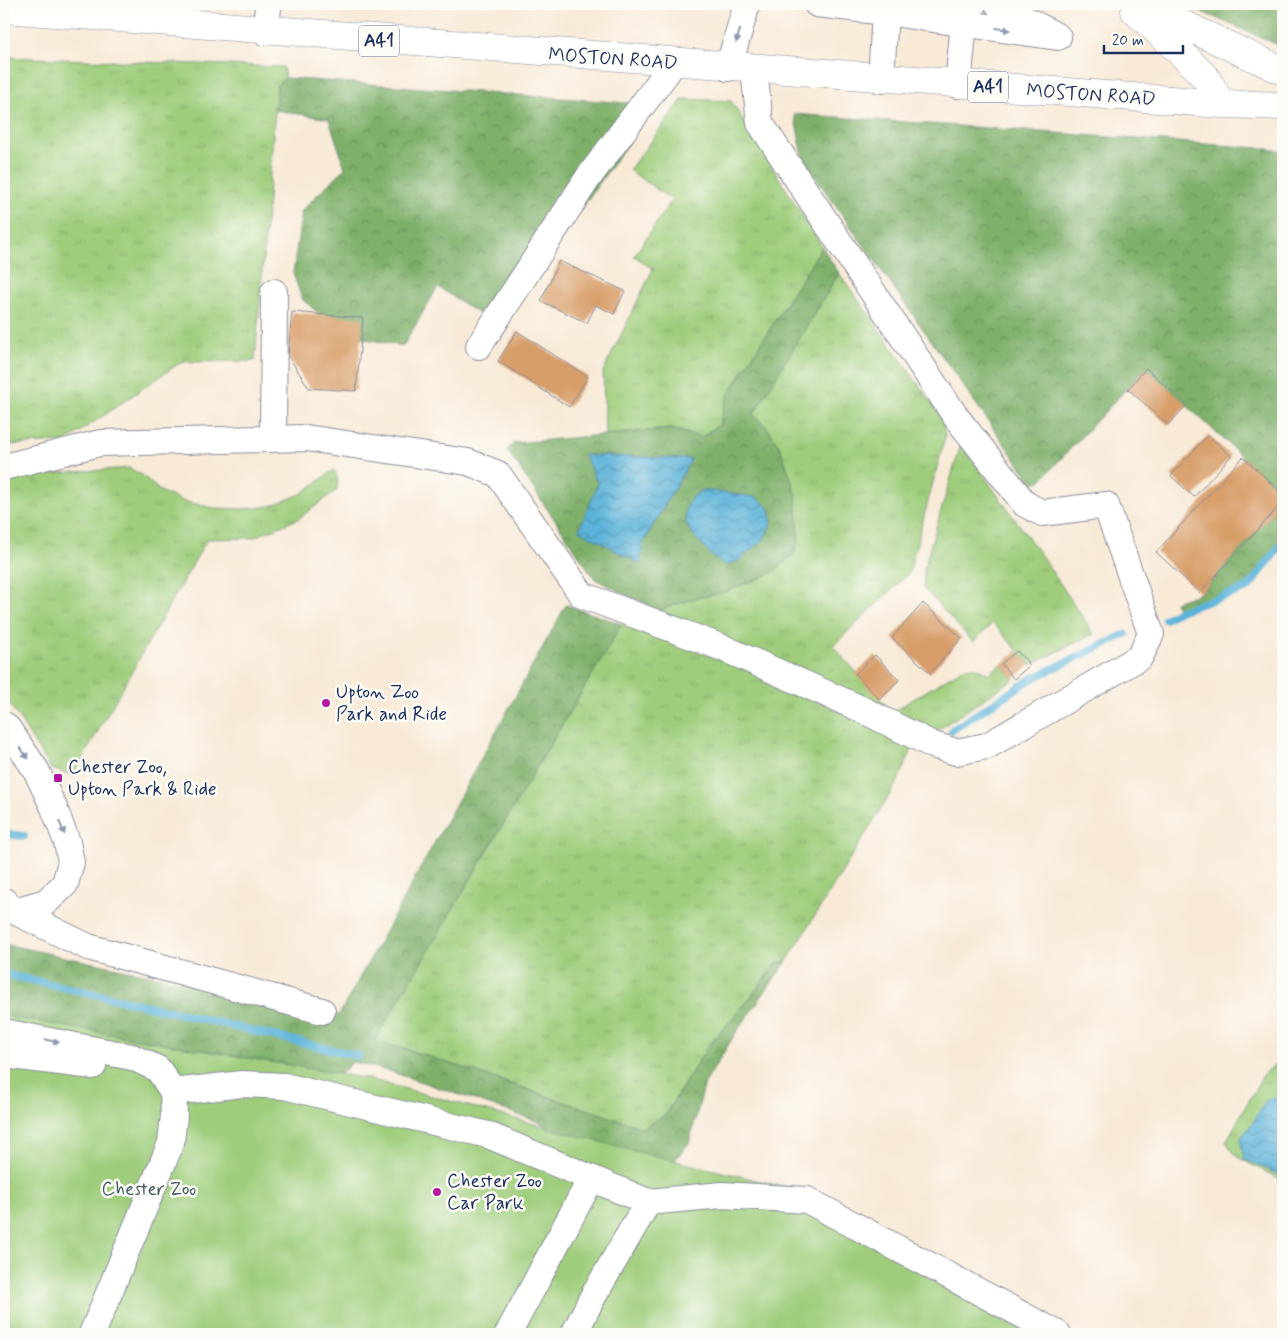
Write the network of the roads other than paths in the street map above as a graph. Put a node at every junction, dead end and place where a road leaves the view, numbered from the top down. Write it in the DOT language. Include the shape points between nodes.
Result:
graph roads {
  1 [pos="269,4"];
  2 [pos="748,4"];
  3 [pos="817,4"];
  4 [pos="998,4"];
  5 [pos="1125,4"];
  6 [pos="1144,4"];
  7 [pos="4,9"];
  8 [pos="885,12"];
  9 [pos="969,13"];
  10 [pos="264,32"];
  11 [pos="673,64"];
  12 [pos="741,69"];
  13 [pos="1283,71"];
  14 [pos="881,80"];
  15 [pos="958,85"];
  16 [pos="1222,104"];
  17 [pos="1283,106"];
  18 [pos="274,292"];
  19 [pos="479,346"];
  20 [pos="273,439"];
  21 [pos="4,467"];
  22 [pos="4,725"];
  23 [pos="7,907"];
  24 [pos="322,1011"];
  25 [pos="4,1032"];
  26 [pos="4,1055"];
  27 [pos="173,1103"];
  28 [pos="591,1179"];
  29 [pos="648,1202"];
  30 [pos="92,1334"];
  31 [pos="508,1334"];
  32 [pos="574,1334"];
  33 [pos="1058,1334"];
  1 -- 10 [label="street"];
  2 -- 12 [label="street, one-way"];
  3 -- 8 [label="street"];
  9 -- 4 [label="street, one-way" via="1058,37"];
  5 -- 16 [label="highway" via="1206,78"];
  6 -- 13 [label="highway"];
  7 -- 10 [label="highway, MOSTON ROAD / A41"];
  8 -- 9 [label="street"];
  8 -- 14 [label="street"];
  9 -- 15 [label="street"];
  10 -- 11 [label="highway, MOSTON ROAD / A41"];
  11 -- 12 [label="highway, MOSTON ROAD / A41"];
  11 -- 19 [label="street" via="588,178"];
  12 -- 14 [label="highway, MOSTON ROAD / A41"];
  12 -- 20 [label="street" via="760,123 956,417 1025,504 1042,514 1106,505 1151,634 1140,657 987,746 956,752 933,745 723,648 582,595 498,474 468,462 306,438"];
  14 -- 15 [label="highway, MOSTON ROAD / A41"];
  15 -- 16 [label="highway, MOSTON ROAD / A41"];
  16 -- 17 [label="highway, A41"];
  18 -- 20 [label="street"];
  20 -- 21 [label="street" via="100,443"];
  22 -- 23 [label="street, one-way" via="36,770 68,842 71,862 65,884 46,902"];
  23 -- 24 [label="street" via="88,947"];
  25 -- 27 [label="street, one-way" via="132,1058 158,1070"];
  26 -- 27 [label="street" via="108,1068 145,1080"];
  27 -- 28 [label="street" via="242,1084 284,1086 488,1136"];
  27 -- 30 [label="street" via="171,1143"];
  28 -- 29 [label="street"];
  28 -- 31 [label="street"];
  29 -- 32 [label="street"];
  29 -- 33 [label="street" via="722,1195 807,1200"];
}
